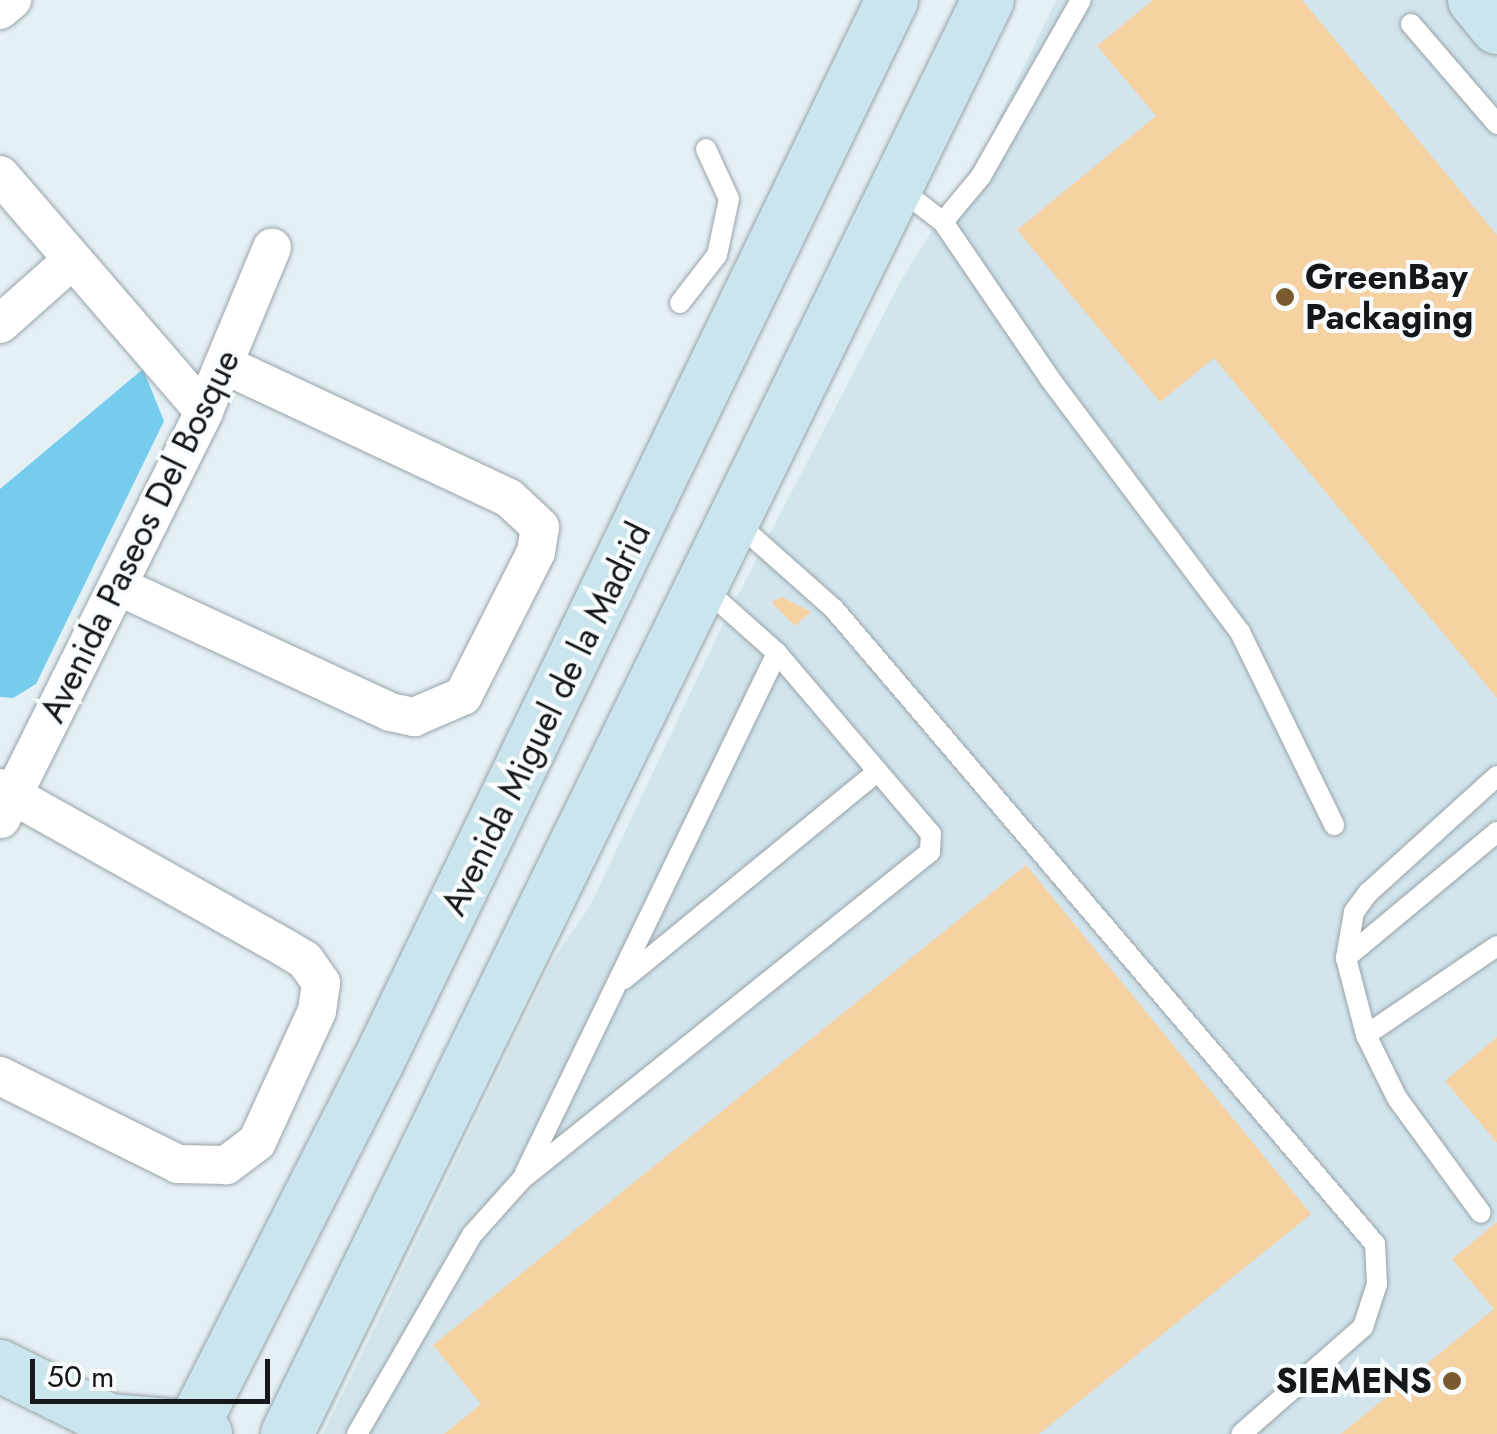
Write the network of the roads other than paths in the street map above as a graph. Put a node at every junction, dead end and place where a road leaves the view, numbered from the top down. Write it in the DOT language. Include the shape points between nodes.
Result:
graph roads {
  1 [pos="12,0"];
  2 [pos="892,0"];
  3 [pos="988,0"];
  4 [pos="1081,0"];
  5 [pos="1474,0"];
  6 [pos="0,10"];
  7 [pos="1411,24"];
  8 [pos="1497,28"];
  9 [pos="1497,124"];
  10 [pos="706,149"];
  11 [pos="0,175"];
  12 [pos="894,184"];
  13 [pos="944,222"];
  14 [pos="272,248"];
  15 [pos="72,261"];
  16 [pos="680,303"];
  17 [pos="0,324"];
  18 [pos="225,365"];
  19 [pos="204,411"];
  20 [pos="731,518"];
  21 [pos="699,584"];
  22 [pos="120,587"];
  23 [pos="777,653"];
  24 [pos="878,772"];
  25 [pos="1497,776"];
  26 [pos="4,803"];
  27 [pos="1334,824"];
  28 [pos="1497,832"];
  29 [pos="1497,946"];
  30 [pos="1346,958"];
  31 [pos="619,984"];
  32 [pos="1366,1035"];
  33 [pos="0,1076"];
  34 [pos="522,1179"];
  35 [pos="1481,1213"];
  36 [pos="0,1366"];
  37 [pos="115,1427"];
  38 [pos="196,1432"];
  39 [pos="287,1434"];
  40 [pos="357,1434"];
  41 [pos="1241,1434"];
  1 -- 6 [label="street"];
  2 -- 38 [label="main road, Avenida Miguel de la Madrid"];
  3 -- 12 [label="main road"];
  4 -- 13 [label="lane" via="981,176"];
  5 -- 8 [label="main road"];
  7 -- 9 [label="lane"];
  10 -- 16 [label="lane" via="729,200 718,255"];
  11 -- 15 [label="street"];
  12 -- 13 [label="lane"];
  12 -- 20 [label="main road"];
  13 -- 27 [label="lane" via="1050,378 1240,632"];
  14 -- 18 [label="street, Avenida Paseos Del Bosque"];
  15 -- 17 [label="street"];
  15 -- 19 [label="street"];
  18 -- 19 [label="street, Avenida Paseos Del Bosque"];
  18 -- 22 [label="street" via="508,498 540,527 536,552 463,696 414,717 390,712"];
  19 -- 22 [label="street, Avenida Paseos Del Bosque"];
  20 -- 21 [label="main road"];
  20 -- 41 [label="lane" via="834,610 1375,1244 1377,1284 1362,1326"];
  21 -- 23 [label="lane"];
  21 -- 39 [label="main road"];
  22 -- 26 [label="street, Avenida Paseos Del Bosque"];
  23 -- 24 [label="lane"];
  23 -- 31 [label="lane"];
  24 -- 31 [label="lane"];
  24 -- 34 [label="lane" via="931,834 930,852"];
  25 -- 30 [label="lane" via="1368,893 1354,912"];
  26 -- 33 [label="street" via="285,948 321,982 317,1011 258,1142 226,1165 178,1164"];
  28 -- 30 [label="lane"];
  29 -- 32 [label="lane"];
  30 -- 32 [label="lane"];
  31 -- 34 [label="lane"];
  32 -- 35 [label="lane" via="1397,1098"];
  34 -- 40 [label="lane" via="472,1235"];
  36 -- 37 [label="main road"];
  37 -- 38 [label="main road"];
}
